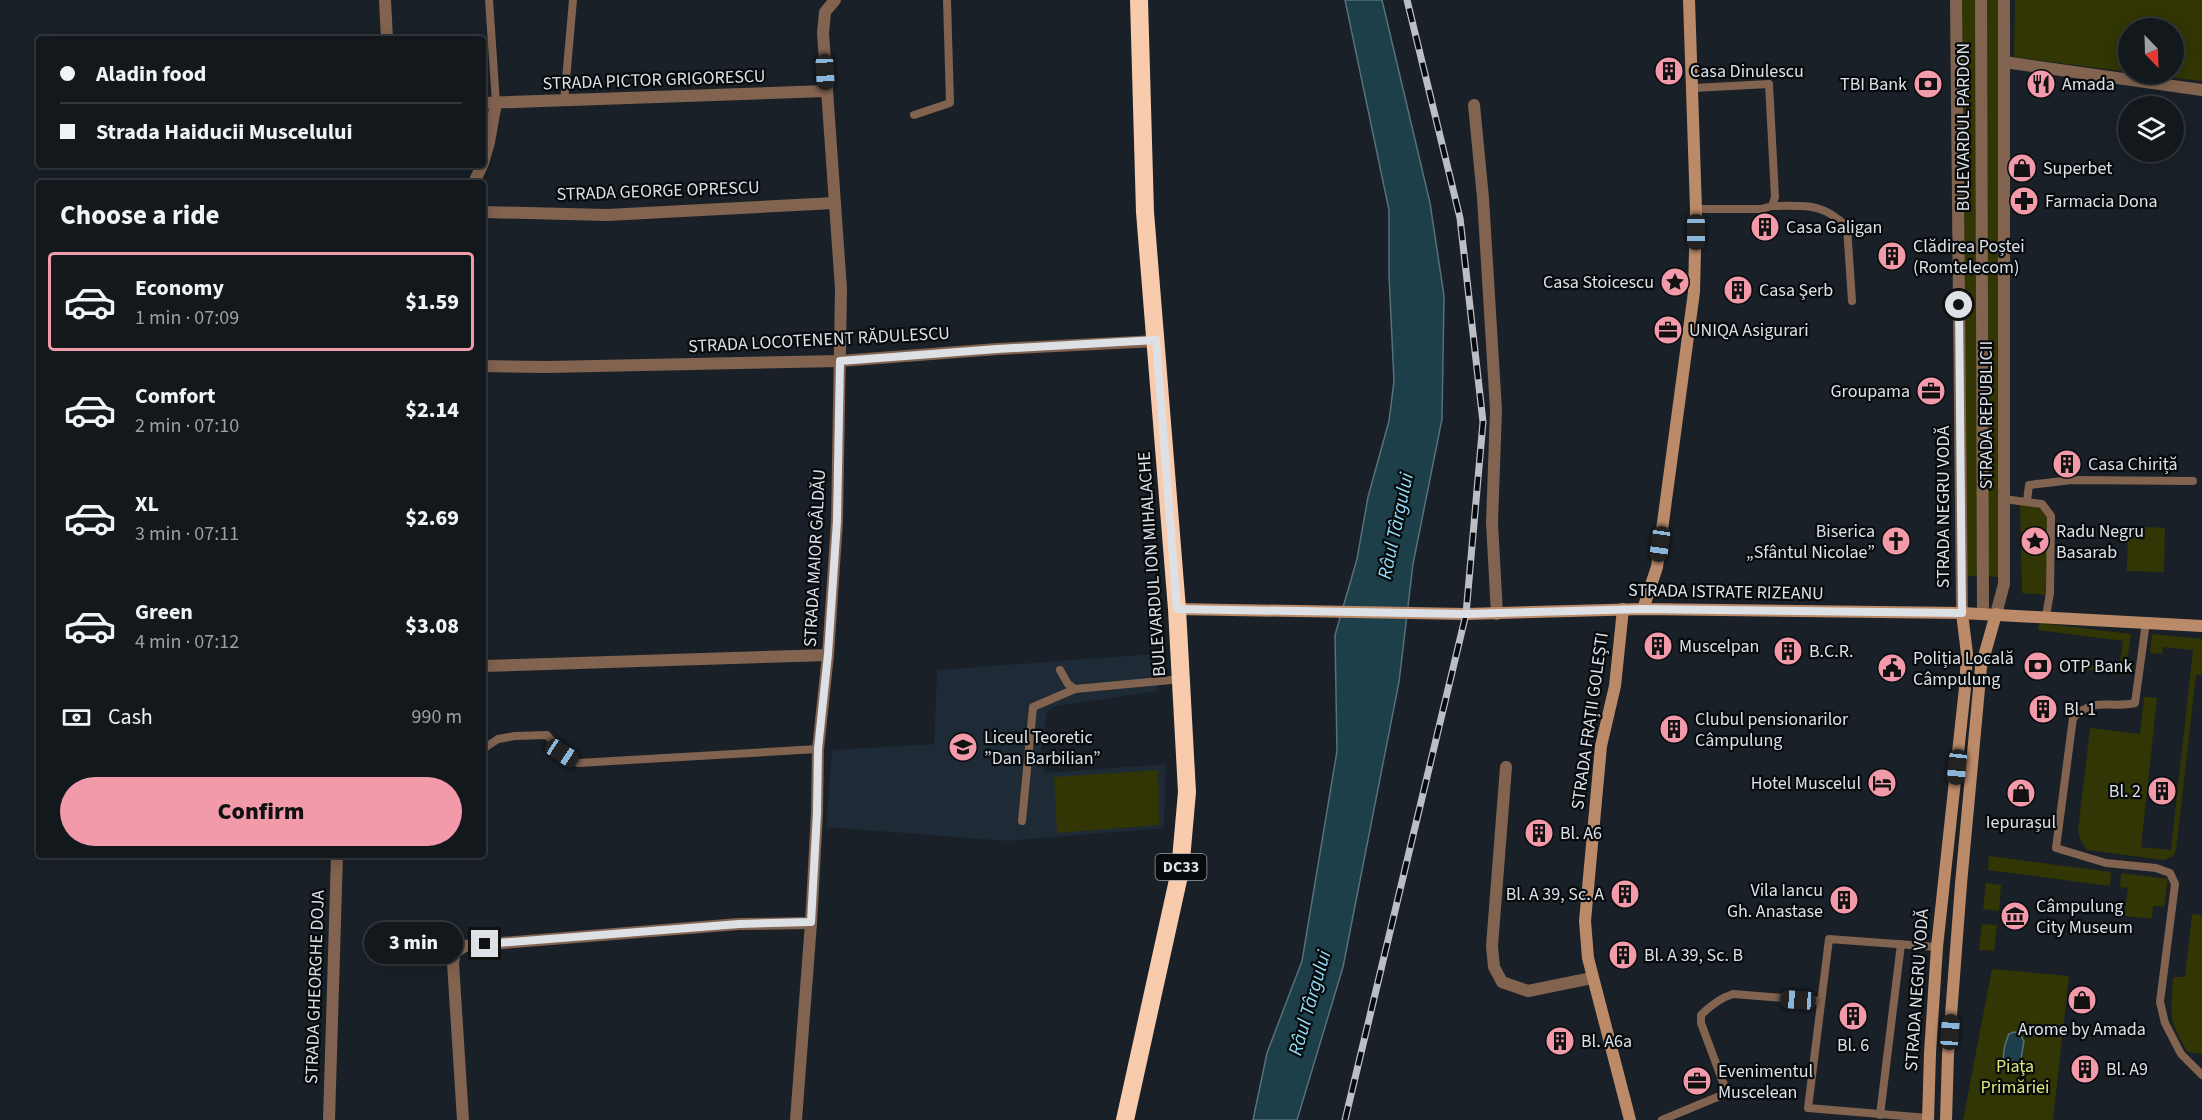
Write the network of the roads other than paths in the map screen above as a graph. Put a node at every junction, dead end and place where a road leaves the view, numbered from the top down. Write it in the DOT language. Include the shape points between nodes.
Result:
graph roads {
  1 [pos="385,0"];
  2 [pos="489,0"];
  3 [pos="573,0"];
  4 [pos="835,0"];
  5 [pos="947,0"];
  6 [pos="1139,0"];
  7 [pos="1689,0"];
  8 [pos="1956,0"];
  9 [pos="1981,0"];
  10 [pos="2004,0"];
  11 [pos="387,36"];
  12 [pos="2004,62"];
  13 [pos="1693,88"];
  14 [pos="2202,90"];
  15 [pos="825,92"];
  16 [pos="564,102"];
  17 [pos="489,103"];
  18 [pos="1474,105"];
  19 [pos="914,115"];
  20 [pos="486,153"];
  21 [pos="834,203"];
  22 [pos="1772,206"];
  23 [pos="1696,209"];
  24 [pos="486,212"];
  25 [pos="1852,301"];
  26 [pos="1156,340"];
  27 [pos="840,361"];
  28 [pos="486,366"];
  29 [pos="2193,481"];
  30 [pos="2004,499"];
  31 [pos="2027,501"];
  32 [pos="1177,609"];
  33 [pos="1623,609"];
  34 [pos="1643,609"];
  35 [pos="1962,613"];
  36 [pos="1497,614"];
  37 [pos="1983,614"];
  38 [pos="1996,614"];
  39 [pos="2046,616"];
  40 [pos="2146,622"];
  41 [pos="2202,626"];
  42 [pos="828,654"];
  43 [pos="486,666"];
  44 [pos="1060,670"];
  45 [pos="1182,679"];
  46 [pos="1075,689"];
  47 [pos="486,747"];
  48 [pos="818,749"];
  49 [pos="1506,767"];
  50 [pos="1022,821"];
  51 [pos="337,858"];
  52 [pos="811,922"];
  53 [pos="1901,944"];
  54 [pos="1937,947"];
  55 [pos="1592,978"];
  56 [pos="1820,1001"];
  57 [pos="2202,1075"];
  58 [pos="1880,1115"];
  59 [pos="1928,1119"];
  60 [pos="329,1120"];
  61 [pos="463,1120"];
  62 [pos="796,1120"];
  63 [pos="1125,1120"];
  64 [pos="1630,1120"];
  65 [pos="1662,1120"];
  66 [pos="1946,1120"];
  1 -- 11 [label="street"];
  2 -- 17 [label="lane"];
  3 -- 16 [label="lane"];
  4 -- 15 [label="street, STRADA MAIOR GÂLDĂU" via="825,12"];
  5 -- 19 [label="lane" via="950,103"];
  6 -- 26 [label="highway, BULEVARDUL ION MIHALACHE" via="1145,212"];
  7 -- 13 [label="street"];
  8 -- 35 [label="street, STRADA NEGRU VODĂ"];
  9 -- 37 [label="street, BULEVARDUL PARDON"];
  10 -- 12 [label="street, STRADA REPUBLICII"];
  12 -- 14 [label="street"];
  12 -- 30 [label="street, STRADA REPUBLICII"];
  13 -- 22 [label="lane" via="1769,84 1775,198"];
  13 -- 23 [label="street"];
  15 -- 16 [label="street, STRADA PICTOR GRIGORESCU"];
  15 -- 21 [label="street, STRADA MAIOR GÂLDĂU"];
  16 -- 17 [label="street, STRADA PICTOR GRIGORESCU"];
  17 -- 20 [label="street"];
  18 -- 36 [label="street" via="1496,410 1492,523"];
  21 -- 24 [label="street, STRADA GEORGE OPRESCU" via="607,215"];
  21 -- 27 [label="street, STRADA MAIOR GÂLDĂU" via="841,289"];
  22 -- 23 [label="lane"];
  22 -- 25 [label="lane" via="1822,208 1847,227"];
  23 -- 34 [label="street" via="1688,339 1657,567"];
  26 -- 27 [label="street, STRADA LOCOTENENT RĂDULESCU"];
  26 -- 32 [label="highway, BULEVARDUL ION MIHALACHE"];
  27 -- 28 [label="street, STRADA LOCOTENENT RĂDULESCU"];
  27 -- 42 [label="street, STRADA MAIOR GÂLDĂU" via="837,521"];
  29 -- 31 [label="lane" via="2068,480 2029,485"];
  30 -- 31 [label="lane"];
  30 -- 38 [label="street, STRADA REPUBLICII" via="2004,584"];
  31 -- 39 [label="lane" via="2042,504 2052,522"];
  32 -- 36 [label="street, STRADA ISTRATE RIZEANU"];
  32 -- 45 [label="highway, BULEVARDUL ION MIHALACHE / DC33"];
  33 -- 34 [label="street, STRADA ISTRATE RIZEANU"];
  33 -- 36 [label="street, STRADA ISTRATE RIZEANU"];
  33 -- 55 [label="street, STRADA FRAȚII GOLEȘTI" via="1615,686 1601,746 1585,921"];
  34 -- 35 [label="street, STRADA ISTRATE RIZEANU"];
  35 -- 37 [label="street, STRADA ISTRATE RIZEANU"];
  35 -- 54 [label="street, STRADA NEGRU VODĂ" via="1967,654 1965,688"];
  37 -- 38 [label="street, STRADA ISTRATE RIZEANU"];
  38 -- 39 [label="street, STRADA ISTRATE RIZEANU"];
  38 -- 66 [label="street, STRADA NEGRU VODĂ" via="1981,667 1961,884"];
  39 -- 40 [label="street, STRADA ISTRATE RIZEANU"];
  40 -- 41 [label="street, STRADA ISTRATE RIZEANU"];
  40 -- 57 [label="lane" via="2135,703 2091,704 2073,718 2056,848 2094,860 2170,873 2175,884 2160,1002 2165,1023 2181,1054"];
  42 -- 43 [label="street"];
  42 -- 48 [label="street, STRADA MAIOR GÂLDĂU"];
  44 -- 46 [label="lane"];
  45 -- 46 [label="lane"];
  45 -- 63 [label="highway, BULEVARDUL ION MIHALACHE / DC33" via="1187,792 1180,871"];
  46 -- 50 [label="lane" via="1034,707"];
  47 -- 48 [label="lane" via="498,739 547,735 562,753 578,763"];
  48 -- 52 [label="street, STRADA MAIOR GÂLDĂU"];
  49 -- 55 [label="street" via="1492,946 1494,967 1502,982 1528,991"];
  51 -- 60 [label="street, STRADA GHEORGHE DOJA"];
  52 -- 61 [label="street" via="465,946 455,952 453,963"];
  52 -- 62 [label="street, STRADA MAIOR GÂLDĂU"];
  53 -- 54 [label="lane"];
  53 -- 56 [label="lane" via="1829,939"];
  53 -- 58 [label="lane"];
  54 -- 59 [label="street, STRADA NEGRU VODĂ"];
  55 -- 64 [label="street, STRADA FRAȚII GOLEȘTI"];
  56 -- 58 [label="lane" via="1808,1108"];
  56 -- 65 [label="lane" via="1733,994 1710,1005 1701,1015 1701,1023 1727,1093"];
  58 -- 59 [label="lane"];
}
